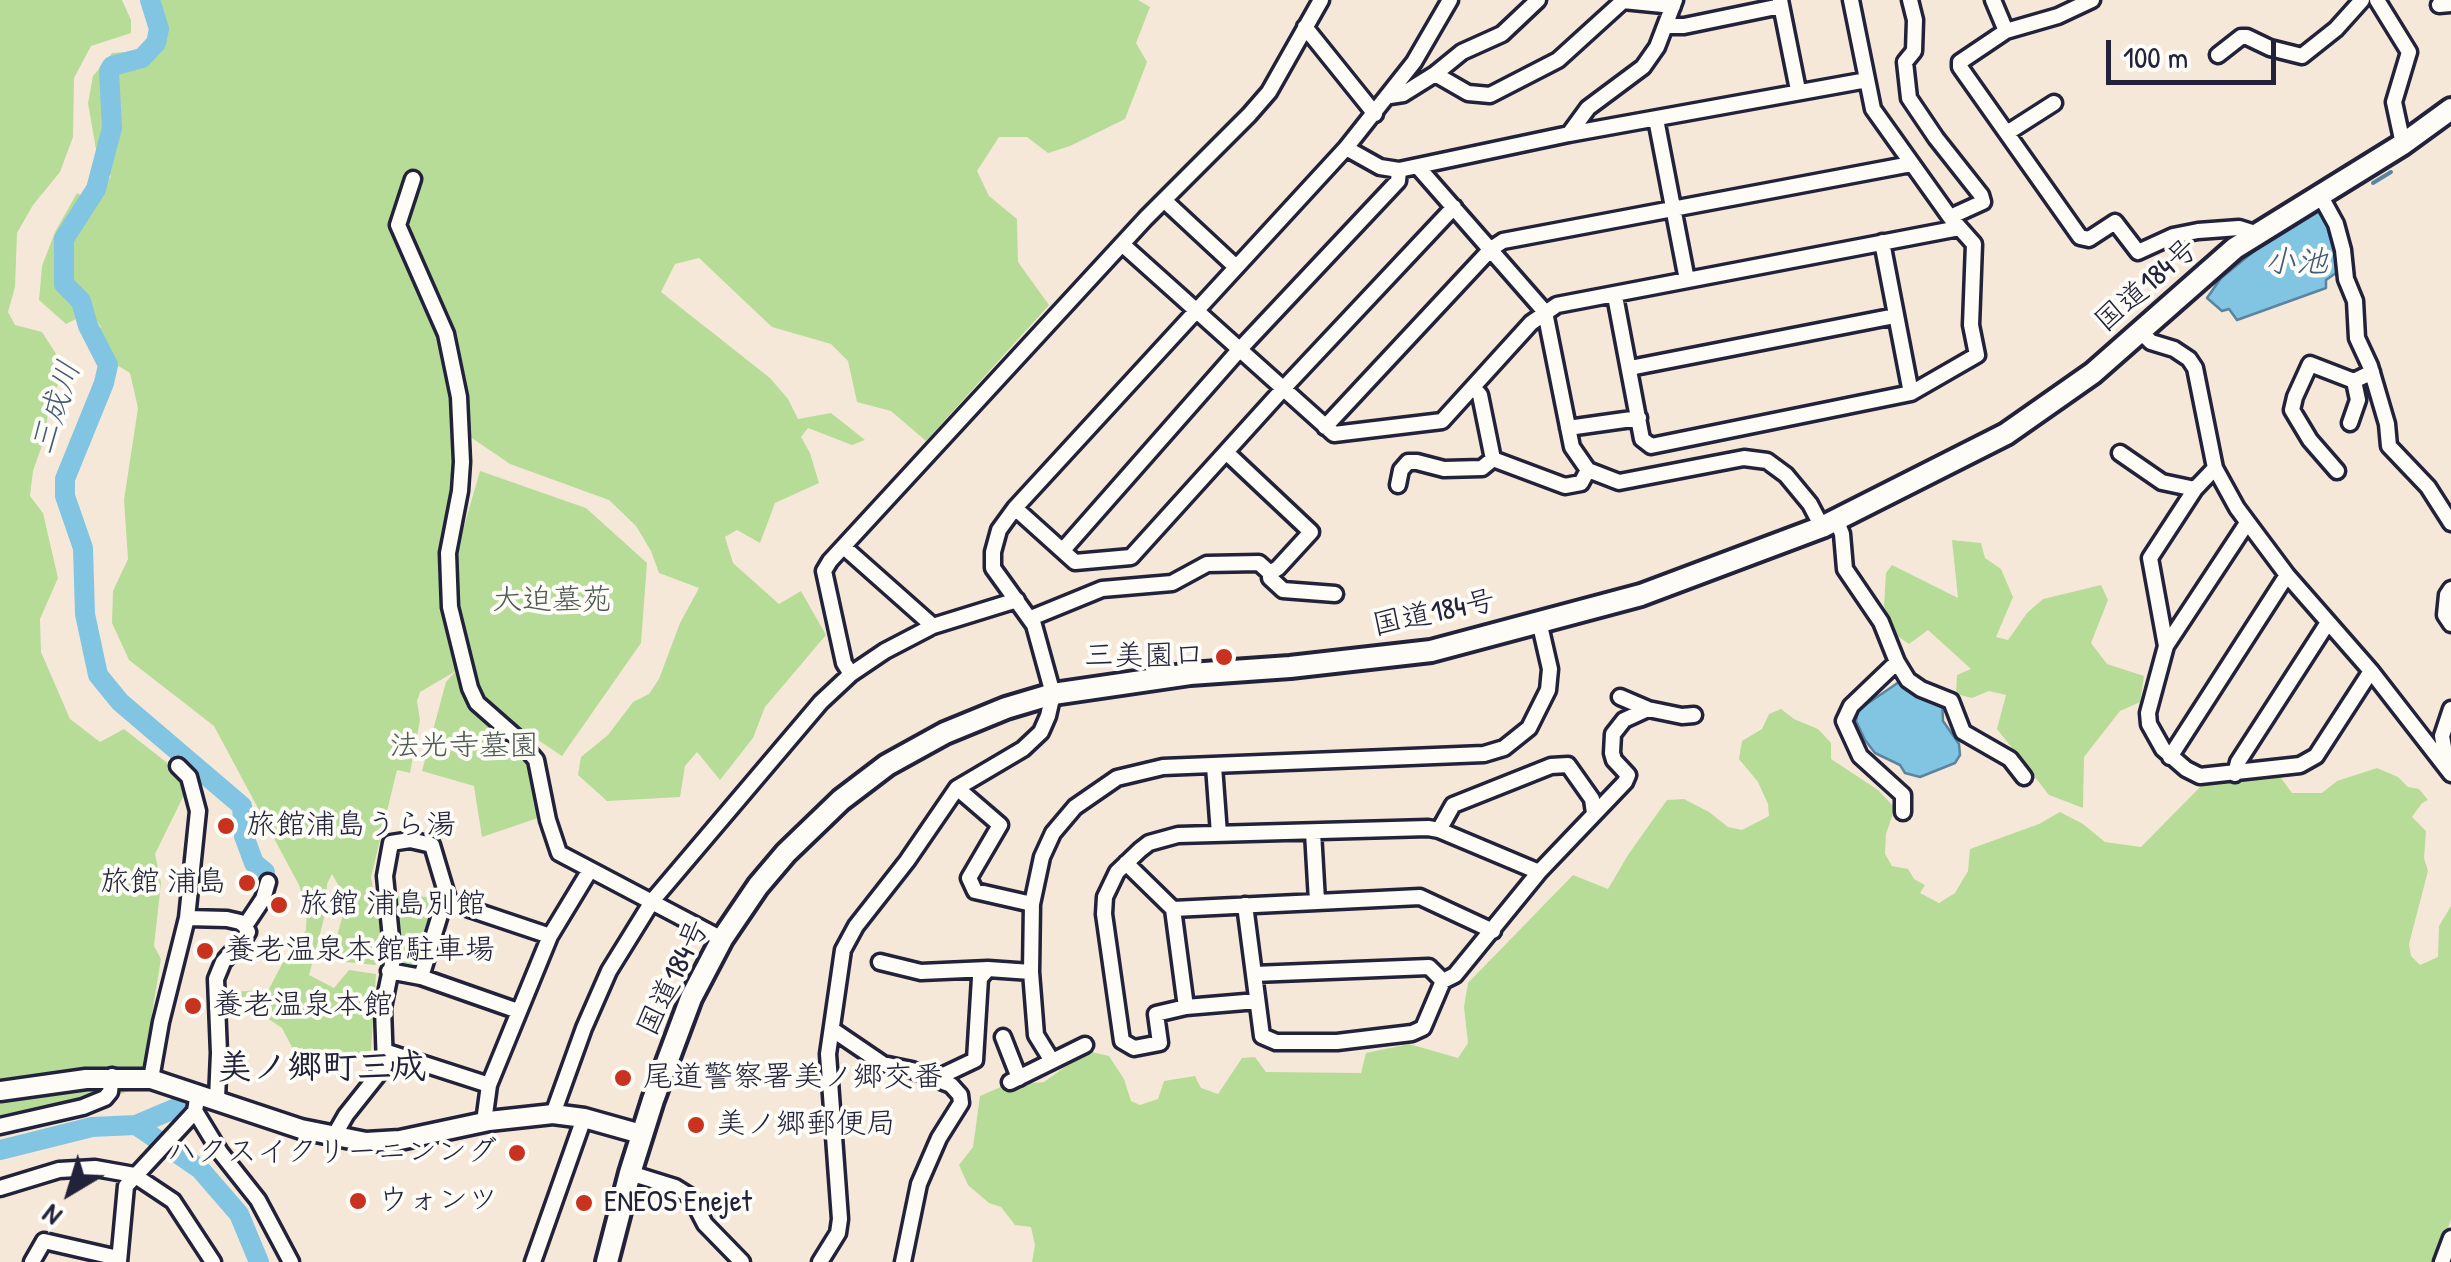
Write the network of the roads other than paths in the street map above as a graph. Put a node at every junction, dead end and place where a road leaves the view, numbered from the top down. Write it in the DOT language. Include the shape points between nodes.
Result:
graph roads {
  1 [pos="1321,0"];
  2 [pos="1450,0"];
  3 [pos="1538,0"];
  4 [pos="1851,0"];
  5 [pos="1910,0"];
  6 [pos="1993,0"];
  7 [pos="2092,0"];
  8 [pos="2362,0"];
  9 [pos="2377,0"];
  10 [pos="1674,3"];
  11 [pos="1780,3"];
  12 [pos="1667,26"];
  13 [pos="1306,27"];
  14 [pos="2006,32"];
  15 [pos="2218,55"];
  16 [pos="1435,74"];
  17 [pos="1867,80"];
  18 [pos="1798,90"];
  19 [pos="1390,96"];
  20 [pos="2054,103"];
  21 [pos="2451,109"];
  22 [pos="1375,114"];
  23 [pos="1656,119"];
  24 [pos="2007,133"];
  25 [pos="1569,134"];
  26 [pos="2403,144"];
  27 [pos="1346,148"];
  28 [pos="1910,164"];
  29 [pos="1418,167"];
  30 [pos="1399,170"];
  31 [pos="413,180"];
  32 [pos="2320,196"];
  33 [pos="1165,201"];
  34 [pos="1454,207"];
  35 [pos="1675,207"];
  36 [pos="1954,222"];
  37 [pos="2258,234"];
  38 [pos="1882,242"];
  39 [pos="1122,244"];
  40 [pos="1491,249"];
  41 [pos="1236,267"];
  42 [pos="1688,280"];
  43 [pos="1615,296"];
  44 [pos="1196,310"];
  45 [pos="1544,312"];
  46 [pos="1895,316"];
  47 [pos="2142,333"];
  48 [pos="1240,349"];
  49 [pos="1630,368"];
  50 [pos="2372,372"];
  51 [pos="2354,381"];
  52 [pos="1474,387"];
  53 [pos="1283,388"];
  54 [pos="1910,393"];
  55 [pos="1638,418"];
  56 [pos="2350,423"];
  57 [pos="1326,428"];
  58 [pos="1568,428"];
  59 [pos="1226,452"];
  60 [pos="2120,454"];
  61 [pos="1492,460"];
  62 [pos="2214,468"];
  63 [pos="1588,470"];
  64 [pos="2338,471"];
  65 [pos="1398,485"];
  66 [pos="2194,489"];
  67 [pos="1015,508"];
  68 [pos="2247,522"];
  69 [pos="1829,523"];
  70 [pos="2451,523"];
  71 [pos="845,548"];
  72 [pos="1063,550"];
  73 [pos="1270,573"];
  74 [pos="2286,575"];
  75 [pos="2451,589"];
  76 [pos="1335,594"];
  77 [pos="1017,600"];
  78 [pos="1031,618"];
  79 [pos="1539,621"];
  80 [pos="2327,624"];
  81 [pos="2451,624"];
  82 [pos="933,626"];
  83 [pos="2166,646"];
  84 [pos="1897,662"];
  85 [pos="2371,671"];
  86 [pos="851,674"];
  87 [pos="1054,694"];
  88 [pos="1620,698"];
  89 [pos="1648,708"];
  90 [pos="2451,709"];
  91 [pos="1694,715"];
  92 [pos="2170,757"];
  93 [pos="178,766"];
  94 [pos="1214,766"];
  95 [pos="2450,772"];
  96 [pos="2234,774"];
  97 [pos="2024,777"];
  98 [pos="957,788"];
  99 [pos="1902,812"];
  100 [pos="1594,813"];
  101 [pos="1439,830"];
  102 [pos="1313,832"];
  103 [pos="1219,834"];
  104 [pos="1126,862"];
  105 [pos="590,870"];
  106 [pos="1539,872"];
  107 [pos="268,882"];
  108 [pos="653,900"];
  109 [pos="449,902"];
  110 [pos="1317,902"];
  111 [pos="1032,904"];
  112 [pos="1245,904"];
  113 [pos="1173,909"];
  114 [pos="186,918"];
  115 [pos="245,926"];
  116 [pos="1493,931"];
  117 [pos="550,936"];
  118 [pos="722,940"];
  119 [pos="880,962"];
  120 [pos="988,969"];
  121 [pos="389,971"];
  122 [pos="1031,972"];
  123 [pos="1254,974"];
  124 [pos="422,977"];
  125 [pos="1443,981"];
  126 [pos="1257,1001"];
  127 [pos="1186,1006"];
  128 [pos="518,1011"];
  129 [pos="833,1030"];
  130 [pos="1003,1037"];
  131 [pos="1085,1045"];
  132 [pos="386,1052"];
  133 [pos="1052,1061"];
  134 [pos="112,1076"];
  135 [pos="152,1079"];
  136 [pos="935,1079"];
  137 [pos="489,1084"];
  138 [pos="0,1092"];
  139 [pos="217,1100"];
  140 [pos="194,1107"];
  141 [pos="553,1114"];
  142 [pos="584,1118"];
  143 [pos="484,1122"];
  144 [pos="0,1126"];
  145 [pos="641,1134"];
  146 [pos="334,1136"];
  147 [pos="139,1170"];
  148 [pos="630,1172"];
  149 [pos="0,1188"];
  150 [pos="2451,1238"];
  151 [pos="118,1260"];
  152 [pos="32,1262"];
  153 [pos="213,1262"];
  154 [pos="290,1262"];
  155 [pos="533,1262"];
  156 [pos="607,1262"];
  157 [pos="742,1262"];
  158 [pos="820,1262"];
  159 [pos="903,1262"];
  160 [pos="2442,1262"];
  1 -- 13 [label="street"];
  2 -- 19 [label="street"];
  3 -- 16 [label="street" via="1502,34 1462,52"];
  4 -- 17 [label="street"];
  5 -- 36 [label="street" via="1915,20 1914,52 1905,62 1909,98 1981,195 1979,206"];
  6 -- 14 [label="street"];
  7 -- 14 [label="street"];
  8 -- 15 [label="street" via="2302,56 2247,37"];
  9 -- 26 [label="street" via="2409,52 2394,102"];
  10 -- 12 [label="street"];
  10 -- 16 [label="street" via="1623,2 1558,60 1490,95 1468,93"];
  11 -- 12 [label="street"];
  11 -- 18 [label="street"];
  12 -- 25 [label="street" via="1643,68 1588,108"];
  13 -- 22 [label="street"];
  13 -- 33 [label="street" via="1268,92"];
  14 -- 24 [label="street" via="1960,67"];
  16 -- 19 [label="street"];
  17 -- 18 [label="street"];
  17 -- 28 [label="street" via="1873,109"];
  18 -- 23 [label="street"];
  19 -- 22 [label="street"];
  20 -- 24 [label="street"];
  21 -- 26 [label="highway, 国道184号"];
  22 -- 27 [label="street"];
  23 -- 25 [label="street"];
  23 -- 35 [label="street"];
  24 -- 37 [label="street" via="2080,237 2089,240 2115,222 2138,252 2198,231 2240,228"];
  25 -- 29 [label="street"];
  26 -- 32 [label="highway, 国道184号"];
  27 -- 30 [label="street"];
  27 -- 41 [label="street"];
  28 -- 35 [label="street"];
  28 -- 36 [label="street"];
  29 -- 30 [label="street"];
  29 -- 34 [label="street"];
  30 -- 48 [label="street" via="1398,180"];
  31 -- 105 [label="street" via="398,225 446,334 459,397 462,462 448,581 470,688 536,760 559,853"];
  32 -- 37 [label="highway, 国道184号"];
  32 -- 50 [label="street" via="2336,224 2356,301 2358,338"];
  33 -- 39 [label="street"];
  33 -- 41 [label="street"];
  34 -- 40 [label="street"];
  34 -- 53 [label="street"];
  35 -- 40 [label="street" via="1503,240"];
  35 -- 42 [label="street"];
  36 -- 38 [label="street"];
  36 -- 54 [label="street" via="1974,244 1971,325 1977,355"];
  37 -- 47 [label="highway, 国道184号"];
  38 -- 42 [label="street"];
  38 -- 46 [label="street"];
  39 -- 44 [label="street"];
  39 -- 71 [label="street"];
  40 -- 45 [label="street"];
  40 -- 57 [label="street"];
  41 -- 44 [label="street"];
  42 -- 43 [label="street"];
  43 -- 45 [label="street"];
  43 -- 49 [label="street"];
  44 -- 48 [label="street"];
  44 -- 67 [label="street"];
  45 -- 52 [label="street"];
  45 -- 58 [label="street"];
  46 -- 49 [label="street"];
  46 -- 54 [label="street"];
  47 -- 62 [label="street" via="2183,353 2195,368"];
  47 -- 69 [label="highway, 国道184号" via="2006,434"];
  48 -- 53 [label="street"];
  48 -- 72 [label="street"];
  49 -- 55 [label="street"];
  50 -- 51 [label="street"];
  50 -- 70 [label="street" via="2389,446"];
  51 -- 56 [label="street" via="2358,400"];
  51 -- 64 [label="street" via="2310,364 2292,410"];
  52 -- 57 [label="street" via="1442,421 1334,434"];
  52 -- 61 [label="street"];
  53 -- 57 [label="street"];
  53 -- 59 [label="street"];
  54 -- 55 [label="street" via="1651,446"];
  55 -- 58 [label="street"];
  58 -- 63 [label="street"];
  59 -- 72 [label="street" via="1131,557 1075,562"];
  59 -- 73 [label="street" via="1312,532"];
  60 -- 66 [label="street" via="2162,482"];
  61 -- 63 [label="street" via="1566,486 1581,483"];
  61 -- 65 [label="street" via="1482,468 1444,469 1408,462"];
  62 -- 66 [label="street"];
  62 -- 68 [label="street"];
  63 -- 69 [label="street" via="1618,482 1744,458 1767,460"];
  66 -- 83 [label="street" via="2150,558"];
  67 -- 72 [label="street"];
  67 -- 77 [label="street" via="998,530 992,568"];
  68 -- 74 [label="street"];
  68 -- 83 [label="street"];
  69 -- 79 [label="highway, 国道184号" via="1641,595"];
  69 -- 84 [label="street" via="1842,534 1845,569 1881,622"];
  71 -- 82 [label="street"];
  71 -- 86 [label="street" via="824,571"];
  73 -- 76 [label="street" via="1283,590"];
  73 -- 78 [label="street" via="1259,563 1206,564 1172,583 1102,589"];
  74 -- 80 [label="street"];
  74 -- 92 [label="street"];
  75 -- 81 [label="street" via="2445,615"];
  77 -- 78 [label="street"];
  77 -- 82 [label="street"];
  78 -- 87 [label="street"];
  79 -- 87 [label="highway, 国道184号" via="1430,650"];
  79 -- 94 [label="street" via="1548,690 1528,728 1504,748"];
  80 -- 85 [label="street"];
  80 -- 96 [label="street"];
  82 -- 86 [label="street"];
  83 -- 92 [label="street" via="2148,713 2154,737"];
  84 -- 97 [label="street" via="1908,680 1951,701 1963,732 2010,759"];
  84 -- 99 [label="street" via="1844,720 1860,756 1903,795"];
  85 -- 95 [label="street"];
  85 -- 96 [label="street" via="2312,759"];
  86 -- 108 [label="street"];
  87 -- 98 [label="street" via="1041,732 1024,749"];
  87 -- 118 [label="highway, 国道184号" via="960,727 887,764 786,853"];
  88 -- 89 [label="street"];
  89 -- 91 [label="street"];
  89 -- 100 [label="street" via="1613,734 1614,760 1628,775"];
  90 -- 95 [label="street" via="2442,730"];
  92 -- 96 [label="street" via="2200,776"];
  93 -- 114 [label="street" via="190,777 198,811"];
  94 -- 103 [label="street"];
  94 -- 111 [label="street" via="1151,769 1098,788 1053,834"];
  98 -- 111 [label="street" via="1000,826 968,878 976,891"];
  98 -- 129 [label="street" via="847,940"];
  100 -- 101 [label="street" via="1568,765 1551,766 1453,805"];
  100 -- 106 [label="street"];
  101 -- 102 [label="street"];
  101 -- 106 [label="street"];
  102 -- 103 [label="street"];
  102 -- 110 [label="street"];
  103 -- 104 [label="street" via="1160,840"];
  104 -- 113 [label="street"];
  104 -- 127 [label="street" via="1105,897 1104,914 1122,1041 1134,1048 1160,1043 1156,1014"];
  105 -- 108 [label="street"];
  105 -- 117 [label="street"];
  106 -- 116 [label="street"];
  107 -- 115 [label="street"];
  108 -- 118 [label="street"];
  108 -- 141 [label="street" via="609,972"];
  109 -- 117 [label="street"];
  109 -- 121 [label="street" via="432,845 391,843 385,876"];
  109 -- 124 [label="street"];
  110 -- 112 [label="street"];
  110 -- 116 [label="street" via="1420,897"];
  111 -- 122 [label="street"];
  112 -- 113 [label="street"];
  112 -- 123 [label="street"];
  113 -- 127 [label="street"];
  114 -- 115 [label="street"];
  114 -- 135 [label="street"];
  115 -- 139 [label="street" via="248,932 216,978"];
  116 -- 125 [label="street"];
  117 -- 128 [label="street"];
  118 -- 145 [label="highway, 国道184号" via="691,998"];
  119 -- 120 [label="street" via="921,972"];
  120 -- 122 [label="street"];
  120 -- 136 [label="street" via="980,978 975,1060"];
  121 -- 124 [label="street"];
  121 -- 132 [label="street"];
  122 -- 133 [label="street" via="1036,1035"];
  123 -- 125 [label="street" via="1429,968"];
  123 -- 126 [label="street"];
  124 -- 128 [label="street"];
  125 -- 126 [label="street" via="1422,1028 1337,1042 1262,1036"];
  126 -- 127 [label="street"];
  128 -- 137 [label="street"];
  129 -- 136 [label="street" via="882,1064"];
  129 -- 158 [label="street" via="828,1054 840,1219"];
  130 -- 133 [label="street" via="1014,1080"];
  131 -- 133 [label="street"];
  132 -- 137 [label="street"];
  132 -- 146 [label="street" via="385,1066"];
  134 -- 135 [label="main road"];
  134 -- 138 [label="main road"];
  134 -- 144 [label="street" via="110,1092 94,1102"];
  135 -- 140 [label="main road"];
  136 -- 159 [label="street" via="951,1085 961,1102 919,1184"];
  137 -- 143 [label="street"];
  139 -- 140 [label="main road"];
  139 -- 146 [label="main road"];
  140 -- 147 [label="street"];
  140 -- 154 [label="street" via="258,1200"];
  141 -- 142 [label="main road"];
  141 -- 143 [label="main road"];
  142 -- 145 [label="main road"];
  142 -- 155 [label="street"];
  143 -- 146 [label="main road" via="400,1140"];
  145 -- 148 [label="highway, 国道184号"];
  147 -- 149 [label="street" via="58,1170"];
  147 -- 151 [label="street" via="126,1186"];
  147 -- 153 [label="street" via="173,1201"];
  148 -- 156 [label="highway, 国道184号"];
  148 -- 157 [label="street" via="691,1197 705,1224"];
  150 -- 160 [label="street"];
  151 -- 152 [label="street" via="44,1241"];
}
